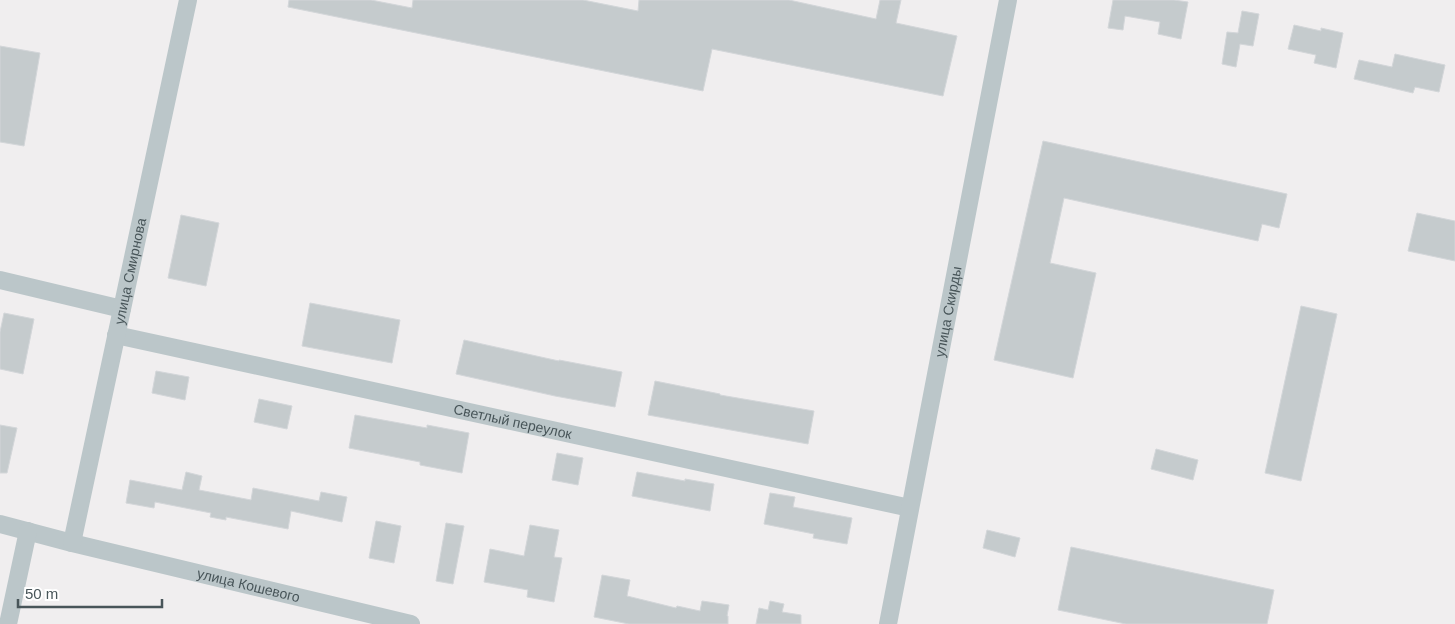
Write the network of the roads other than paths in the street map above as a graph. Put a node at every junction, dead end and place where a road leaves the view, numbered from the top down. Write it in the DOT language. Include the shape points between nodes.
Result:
graph roads {
  1 [pos="188,0"];
  2 [pos="1008,0"];
  3 [pos="0,280"];
  4 [pos="122,309"];
  5 [pos="116,335"];
  6 [pos="910,508"];
  7 [pos="0,524"];
  8 [pos="28,531"];
  9 [pos="72,543"];
  10 [pos="8,624"];
  11 [pos="411,624"];
  12 [pos="888,624"];
  1 -- 4 [label="street, улица Смирнова"];
  2 -- 6 [label="street, улица Скирды"];
  3 -- 4 [label="street"];
  4 -- 5 [label="street, улица Смирнова"];
  5 -- 6 [label="street, Светлый переулок"];
  5 -- 9 [label="street, улица Смирнова"];
  6 -- 12 [label="street, улица Скирды"];
  7 -- 8 [label="street, улица Кошевого"];
  8 -- 9 [label="street, улица Кошевого"];
  8 -- 10 [label="street"];
  9 -- 11 [label="street, улица Кошевого"];
}
